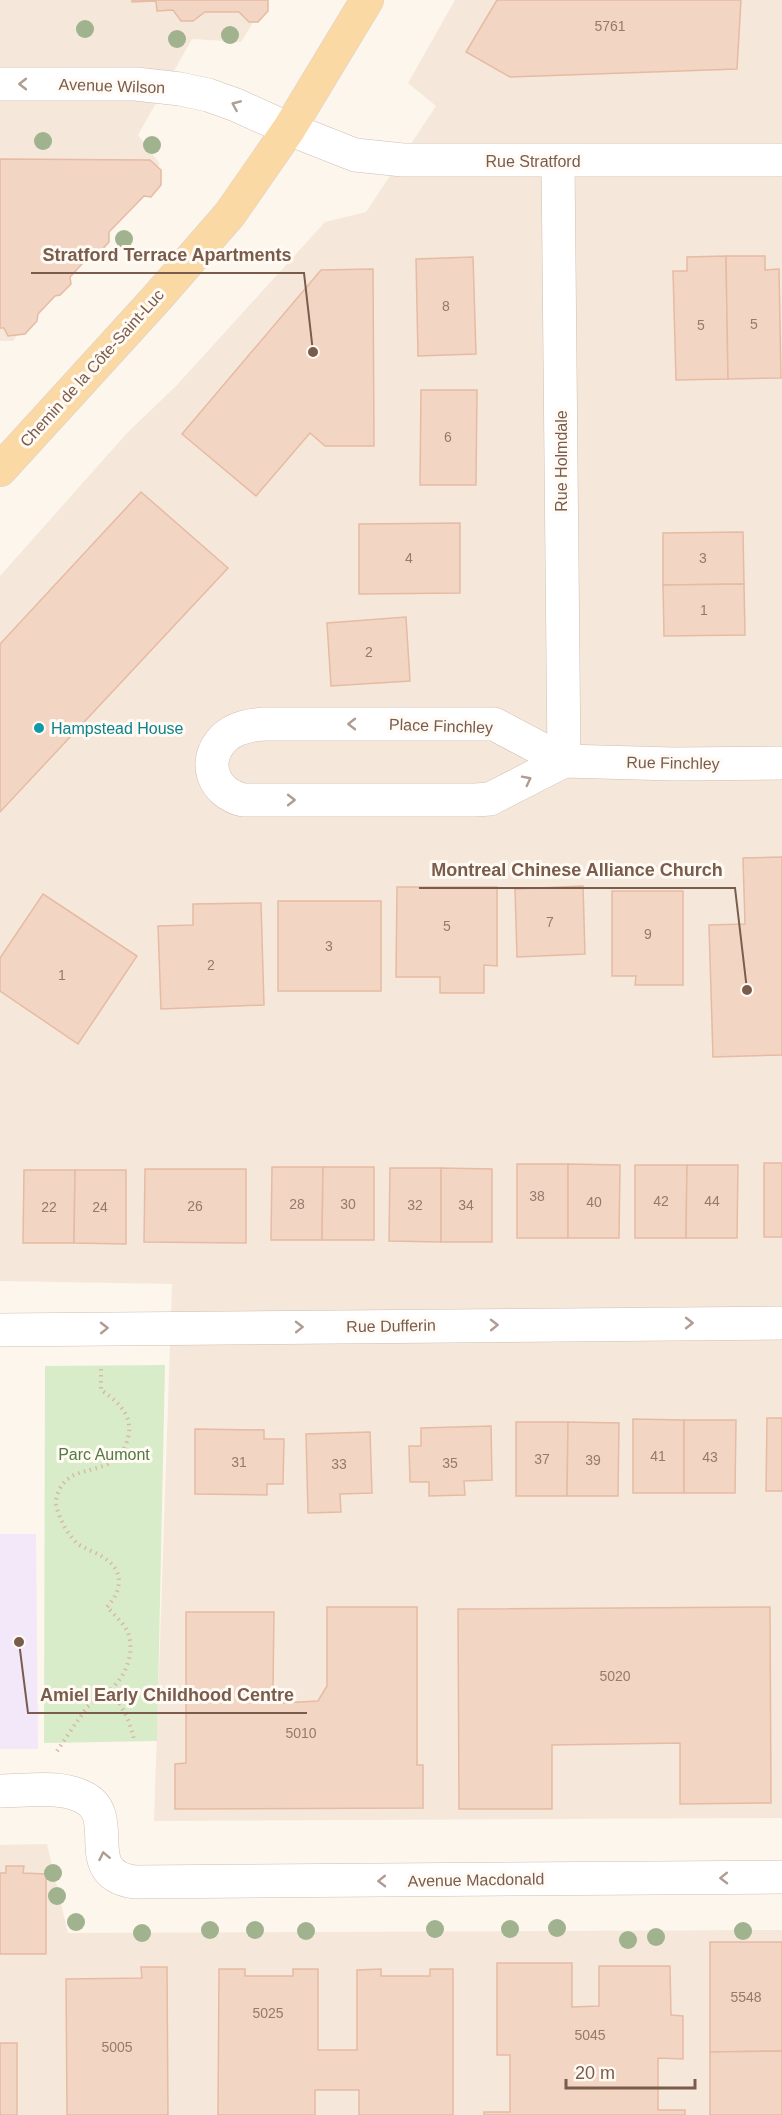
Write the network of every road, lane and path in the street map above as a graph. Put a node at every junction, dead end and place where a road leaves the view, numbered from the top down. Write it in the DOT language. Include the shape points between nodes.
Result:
graph roads {
  1 [pos="367,0"];
  2 [pos="0,84"];
  3 [pos="289,129"];
  4 [pos="782,159"];
  5 [pos="558,161"];
  6 [pos="0,470"];
  7 [pos="564,762"];
  8 [pos="782,763"];
  9 [pos="782,1323"];
  10 [pos="0,1329"];
  11 [pos="101,1365"];
  12 [pos="109,1456"];
  13 [pos="114,1462"];
  14 [pos="111,1689"];
  15 [pos="134,1741"];
  16 [pos="56,1753"];
  17 [pos="0,1791"];
  18 [pos="782,1877"];
  1 -- 3 [label="main road, Chemin de la Côte-Saint-Luc"];
  3 -- 2 [label="street, Avenue Wilson, one-way" via="228,102 180,89 136,84"];
  3 -- 5 [label="street, Rue Stratford" via="355,155 371,157"];
  3 -- 6 [label="main road, Chemin de la Côte-Saint-Luc" via="212,235"];
  4 -- 5 [label="street, Rue Stratford"];
  5 -- 7 [label="street, Rue Holmdale"];
  7 -- 7 [label="street, Place Finchley, one-way" via="494,724 264,724 250,725 225,737 213,756 212,767 224,792 243,800 475,800 490,799"];
  7 -- 8 [label="street, Rue Finchley"];
  10 -- 9 [label="street, Rue Dufferin, one-way"];
  11 -- 13 [label="path" via="101,1390 120,1404 130,1430"];
  12 -- 13 [label="path"];
  13 -- 14 [label="path" via="71,1476 56,1505 72,1538 112,1564 118,1578 117,1593 107,1607 129,1635 130,1653 124,1673"];
  14 -- 15 [label="path" via="125,1713"];
  14 -- 16 [label="path" via="87,1707"];
  18 -- 17 [label="street, Avenue Macdonald, one-way" via="135,1882 116,1878 110,1872 105,1863 101,1822 86,1798 56,1790"];
}
